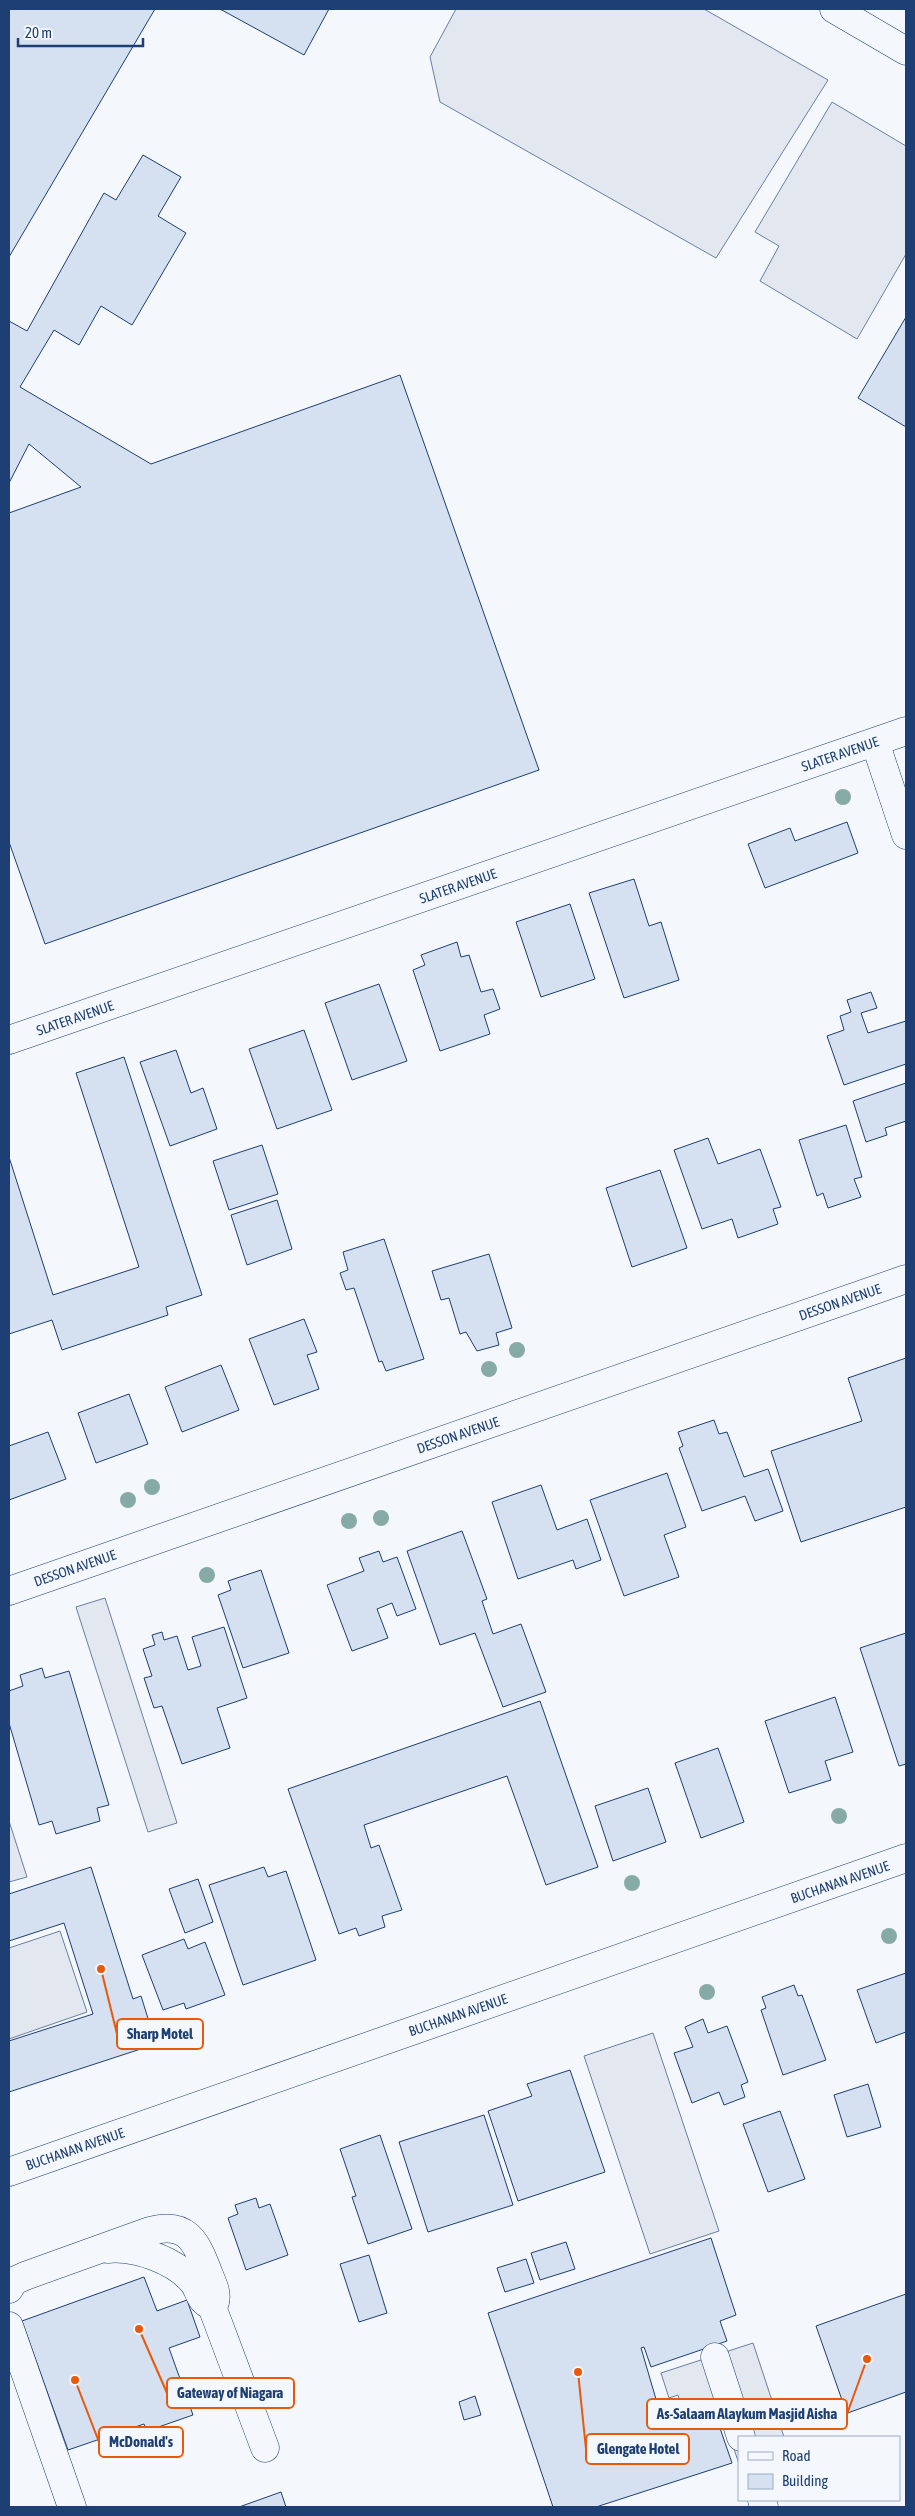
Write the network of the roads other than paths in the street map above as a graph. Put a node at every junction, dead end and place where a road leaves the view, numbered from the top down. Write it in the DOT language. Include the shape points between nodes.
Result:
graph roads {
  1 [pos="834,9"];
  2 [pos="906,51"];
  3 [pos="906,731"];
  4 [pos="875,742"];
  5 [pos="906,835"];
  6 [pos="9,1040"];
  7 [pos="906,1279"];
  8 [pos="9,1591"];
  9 [pos="906,1858"];
  10 [pos="9,2172"];
  11 [pos="90,2252"];
  12 [pos="9,2289"];
  13 [pos="211,2304"];
  14 [pos="9,2326"];
  15 [pos="715,2357"];
  16 [pos="741,2436"];
  17 [pos="265,2448"];
  18 [pos="72,2507"];
  1 -- 2 [label="street"];
  3 -- 4 [label="street, SLATER AVENUE"];
  4 -- 5 [label="street"];
  4 -- 6 [label="street, SLATER AVENUE"];
  7 -- 8 [label="street, DESSON AVENUE"];
  9 -- 10 [label="street, BUCHANAN AVENUE"];
  11 -- 12 [label="street" via="14,2281"];
  11 -- 13 [label="street" via="127,2248 151,2255 182,2272 195,2284 202,2300"];
  11 -- 13 [label="street" via="162,2228 182,2230 195,2242 202,2256 215,2294 215,2302"];
  13 -- 17 [label="street"];
  14 -- 18 [label="street"];
  15 -- 16 [label="street"];
}
